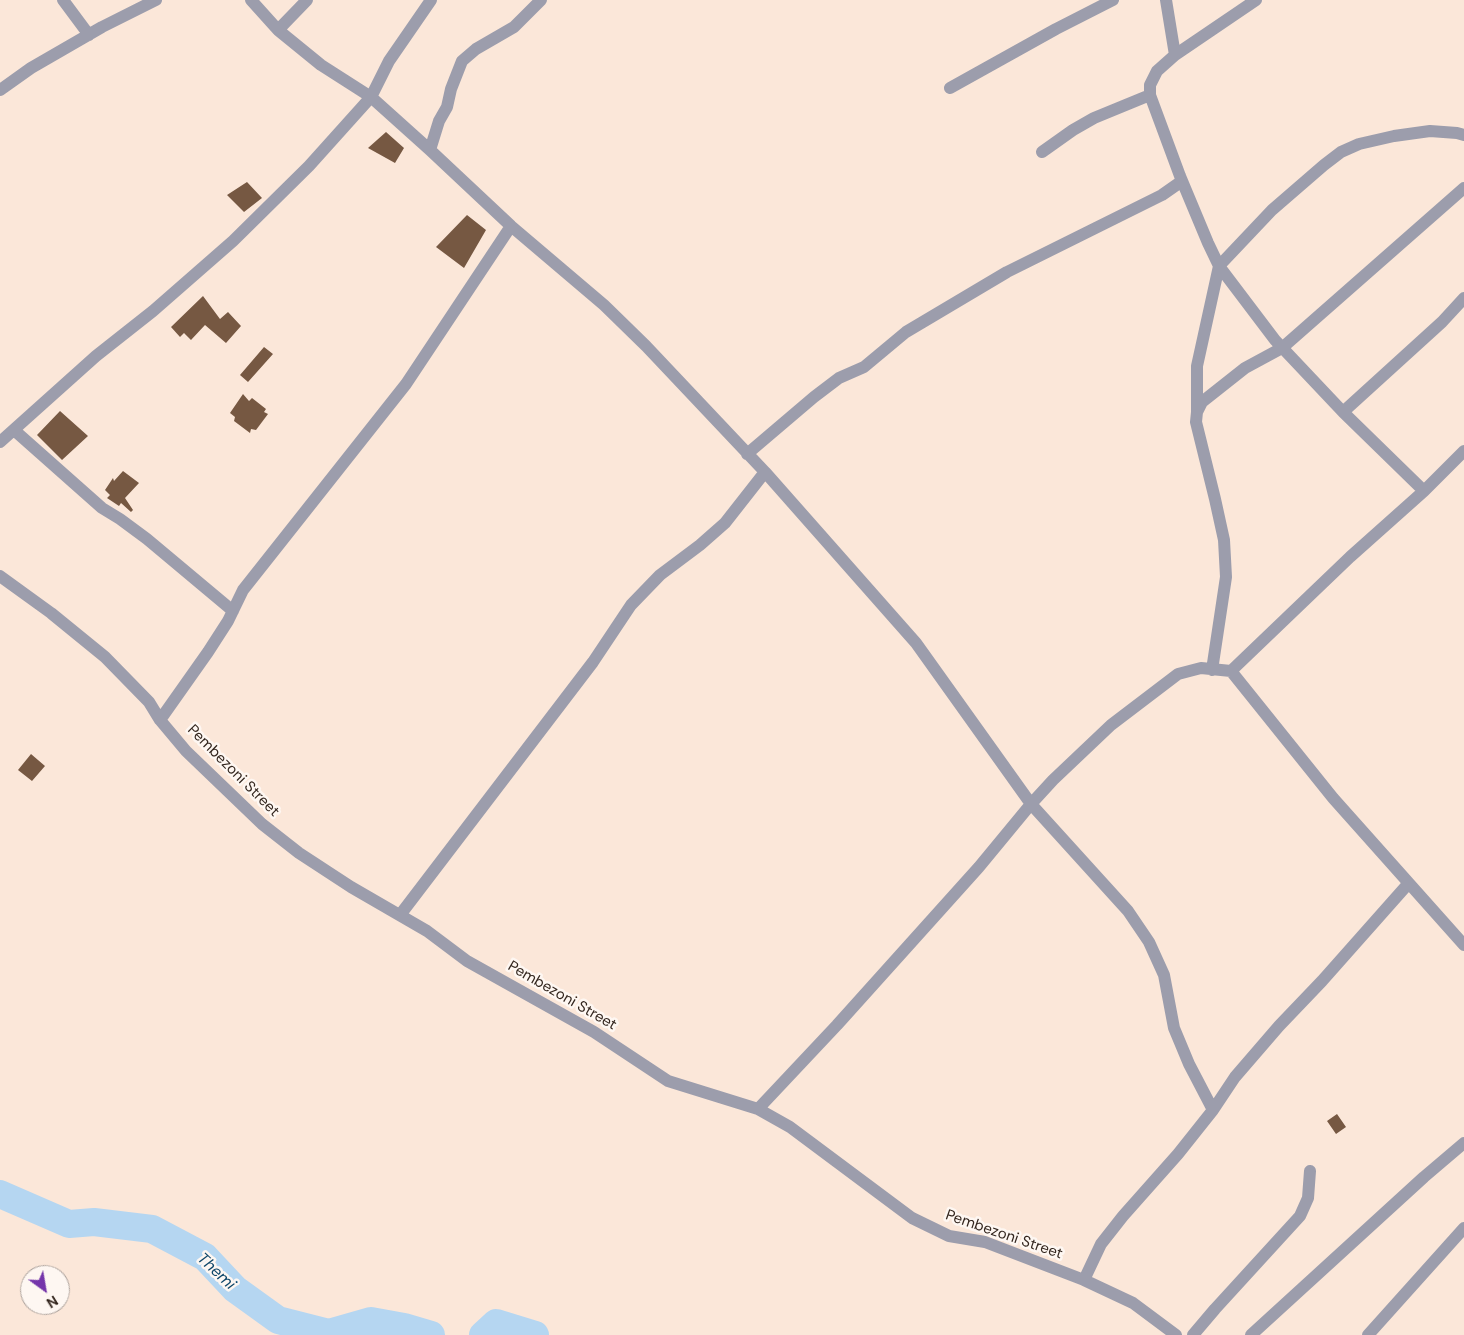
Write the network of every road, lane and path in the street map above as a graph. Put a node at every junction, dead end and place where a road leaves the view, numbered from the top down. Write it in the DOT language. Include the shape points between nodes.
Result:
graph roads {
  1 [pos="63,0"];
  2 [pos="156,0"];
  3 [pos="251,0"];
  4 [pos="307,0"];
  5 [pos="431,0"];
  6 [pos="541,0"];
  7 [pos="1113,0"];
  8 [pos="1166,0"];
  9 [pos="1256,0"];
  10 [pos="278,30"];
  11 [pos="90,35"];
  12 [pos="1175,55"];
  13 [pos="950,88"];
  14 [pos="0,90"];
  15 [pos="1150,95"];
  16 [pos="371,97"];
  17 [pos="1464,135"];
  18 [pos="430,150"];
  19 [pos="1042,152"];
  20 [pos="1182,181"];
  21 [pos="1464,188"];
  22 [pos="511,226"];
  23 [pos="1219,266"];
  24 [pos="1464,298"];
  25 [pos="1282,348"];
  26 [pos="1197,412"];
  27 [pos="1343,412"];
  28 [pos="14,430"];
  29 [pos="0,442"];
  30 [pos="1464,451"];
  31 [pos="747,454"];
  32 [pos="765,472"];
  33 [pos="1424,491"];
  34 [pos="0,576"];
  35 [pos="233,611"];
  36 [pos="1212,670"];
  37 [pos="1231,672"];
  38 [pos="160,720"];
  39 [pos="1031,804"];
  40 [pos="1408,884"];
  41 [pos="400,915"];
  42 [pos="1464,946"];
  43 [pos="758,1110"];
  44 [pos="1213,1110"];
  45 [pos="1464,1143"];
  46 [pos="1310,1172"];
  47 [pos="1464,1228"];
  48 [pos="1084,1280"];
  49 [pos="1176,1335"];
  50 [pos="1193,1335"];
  51 [pos="1251,1335"];
  52 [pos="1368,1335"];
  1 -- 11 [label="street"];
  2 -- 11 [label="street"];
  3 -- 10 [label="street"];
  4 -- 10 [label="street"];
  5 -- 16 [label="street" via="389,61"];
  6 -- 18 [label="street" via="514,27 462,61"];
  7 -- 13 [label="street"];
  8 -- 12 [label="street"];
  9 -- 12 [label="street"];
  10 -- 16 [label="street" via="321,65"];
  11 -- 14 [label="street" via="31,68"];
  12 -- 15 [label="street" via="1157,71 1150,85"];
  15 -- 19 [label="street" via="1094,118"];
  15 -- 20 [label="street"];
  16 -- 18 [label="street"];
  16 -- 28 [label="street" via="309,166 233,241"];
  17 -- 23 [label="street" via="1430,131 1394,136 1359,144 1342,152 1272,210"];
  18 -- 22 [label="street"];
  20 -- 23 [label="street"];
  20 -- 31 [label="street" via="1162,195 1007,272 906,332 864,367 840,378 814,397"];
  21 -- 25 [label="street"];
  22 -- 31 [label="street" via="604,305"];
  22 -- 35 [label="street" via="406,384 243,590"];
  23 -- 25 [label="street"];
  23 -- 26 [label="street" via="1197,366"];
  24 -- 27 [label="street"];
  25 -- 26 [label="street" via="1245,368 1202,402"];
  25 -- 27 [label="street"];
  26 -- 36 [label="street" via="1196,422 1224,540 1226,577"];
  27 -- 33 [label="street"];
  28 -- 29 [label="street"];
  28 -- 35 [label="street" via="102,508 147,539"];
  30 -- 33 [label="street"];
  31 -- 32 [label="street"];
  32 -- 39 [label="street" via="916,643"];
  32 -- 41 [label="street" via="725,522 660,575 631,605 593,662"];
  33 -- 37 [label="street"];
  34 -- 38 [label="street, Pembezoni Street" via="105,657 149,702"];
  35 -- 38 [label="street"];
  36 -- 37 [label="street"];
  36 -- 39 [label="street" via="1201,668 1178,674 1111,725"];
  37 -- 40 [label="street"];
  38 -- 41 [label="street, Pembezoni Street" via="262,824 299,853"];
  39 -- 43 [label="street" via="960,888"];
  39 -- 44 [label="street" via="1128,911 1149,942 1164,975 1174,1028"];
  40 -- 42 [label="street"];
  40 -- 44 [label="street" via="1279,1026 1235,1077"];
  41 -- 43 [label="street, Pembezoni Street" via="467,961 594,1032 668,1081"];
  43 -- 48 [label="street, Pembezoni Street" via="790,1127 912,1218 950,1236 985,1242"];
  44 -- 48 [label="street" via="1101,1244"];
  45 -- 51 [label="street"];
  46 -- 50 [label="street" via="1308,1198 1300,1216"];
  47 -- 52 [label="street"];
  48 -- 49 [label="street, Pembezoni Street" via="1133,1303"];
}
